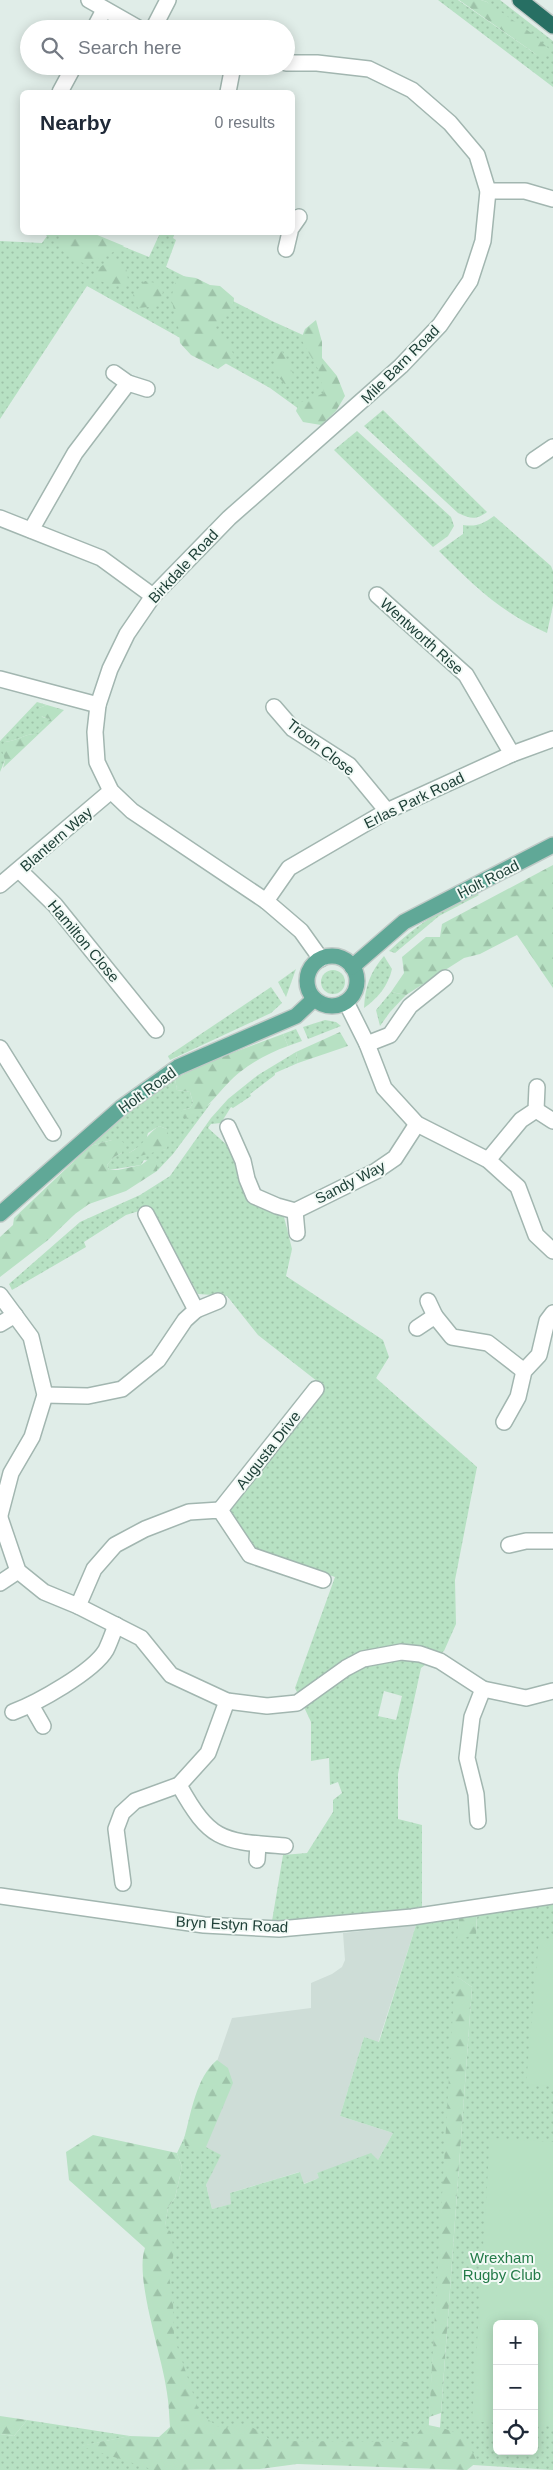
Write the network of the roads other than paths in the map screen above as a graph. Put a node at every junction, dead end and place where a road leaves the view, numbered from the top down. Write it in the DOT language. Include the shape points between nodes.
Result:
graph roads {
  1 [pos="89,0"];
  2 [pos="168,0"];
  3 [pos="520,0"];
  4 [pos="104,10"];
  5 [pos="99,20"];
  6 [pos="123,20"];
  7 [pos="158,20"];
  8 [pos="553,26"];
  9 [pos="295,63"];
  10 [pos="69,75"];
  11 [pos="231,75"];
  12 [pos="61,90"];
  13 [pos="228,90"];
  14 [pos="488,191"];
  15 [pos="553,199"];
  16 [pos="289,235"];
  17 [pos="286,249"];
  18 [pos="114,373"];
  19 [pos="128,383"];
  20 [pos="147,389"];
  21 [pos="349,414"];
  22 [pos="553,447"];
  23 [pos="534,460"];
  24 [pos="0,518"];
  25 [pos="31,530"];
  26 [pos="377,594"];
  27 [pos="153,596"];
  28 [pos="0,679"];
  29 [pos="98,705"];
  30 [pos="274,707"];
  31 [pos="553,739"];
  32 [pos="512,754"];
  33 [pos="111,791"];
  34 [pos="387,810"];
  35 [pos="553,845"];
  36 [pos="20,871"];
  37 [pos="0,885"];
  38 [pos="266,901"];
  39 [pos="321,959"];
  40 [pos="352,967"];
  41 [pos="446,978"];
  42 [pos="314,998"];
  43 [pos="346,1002"];
  44 [pos="156,1030"];
  45 [pos="367,1044"];
  46 [pos="0,1048"];
  47 [pos="537,1087"];
  48 [pos="536,1110"];
  49 [pos="553,1121"];
  50 [pos="417,1124"];
  51 [pos="228,1127"];
  52 [pos="53,1133"];
  53 [pos="488,1160"];
  54 [pos="295,1211"];
  55 [pos="0,1214"];
  56 [pos="146,1214"];
  57 [pos="298,1233"];
  58 [pos="553,1250"];
  59 [pos="0,1295"];
  60 [pos="218,1301"];
  61 [pos="428,1301"];
  62 [pos="196,1310"];
  63 [pos="553,1313"];
  64 [pos="15,1315"];
  65 [pos="435,1316"];
  66 [pos="0,1324"];
  67 [pos="417,1328"];
  68 [pos="524,1371"];
  69 [pos="316,1389"];
  70 [pos="45,1395"];
  71 [pos="504,1422"];
  72 [pos="5,1470"];
  73 [pos="220,1510"];
  74 [pos="0,1517"];
  75 [pos="553,1541"];
  76 [pos="509,1545"];
  77 [pos="18,1571"];
  78 [pos="323,1580"];
  79 [pos="0,1583"];
  80 [pos="78,1606"];
  81 [pos="116,1625"];
  82 [pos="484,1690"];
  83 [pos="553,1691"];
  84 [pos="227,1701"];
  85 [pos="31,1705"];
  86 [pos="13,1712"];
  87 [pos="43,1726"];
  88 [pos="178,1785"];
  89 [pos="478,1822"];
  90 [pos="258,1844"];
  91 [pos="286,1846"];
  92 [pos="257,1860"];
  93 [pos="123,1883"];
  94 [pos="0,1896"];
  95 [pos="553,1896"];
  1 -- 4 [label="street"];
  2 -- 7 [label="street"];
  3 -- 8 [label="highway"];
  4 -- 5 [label="street"];
  4 -- 6 [label="street"];
  9 -- 14 [label="street, Mile Barn Road" via="369,69 412,90 450,124 477,155"];
  10 -- 12 [label="street"];
  11 -- 13 [label="street"];
  14 -- 15 [label="street" via="525,191"];
  14 -- 21 [label="street, Mile Barn Road" via="483,240 470,281 440,324 402,366"];
  16 -- 17 [label="street"];
  18 -- 19 [label="street"];
  19 -- 20 [label="street"];
  19 -- 25 [label="street" via="75,453"];
  21 -- 27 [label="street, Birkdale Road" via="230,518"];
  22 -- 23 [label="street"];
  24 -- 25 [label="street"];
  25 -- 27 [label="street" via="101,558"];
  26 -- 32 [label="street, Wentworth Rise" via="466,675"];
  27 -- 29 [label="street, Birkdale Road" via="127,634 110,669"];
  28 -- 29 [label="street"];
  29 -- 33 [label="street, Birkdale Road" via="96,762"];
  30 -- 34 [label="street, Troon Close" via="293,729 349,765"];
  31 -- 32 [label="street, Erlas Park Road"];
  32 -- 34 [label="street, Erlas Park Road"];
  33 -- 36 [label="street, Blantern Way"];
  33 -- 38 [label="street, Birkdale Road" via="132,811"];
  34 -- 38 [label="street, Erlas Park Road" via="289,868"];
  35 -- 40 [label="main road, Holt Road" via="404,922"];
  36 -- 37 [label="street, Blantern Way"];
  36 -- 44 [label="street, Hamilton Close" via="56,905 151,1010"];
  38 -- 39 [label="street, Birkdale Road" via="301,932"];
  39 -- 40 [label="main road" via="334,957"];
  39 -- 42 [label="main road" via="308,977 307,985"];
  40 -- 43 [label="main road" via="357,982"];
  41 -- 45 [label="street" via="410,1006 390,1035"];
  42 -- 43 [label="main road" via="319,1003 333,1006"];
  42 -- 55 [label="main road, Holt Road" via="296,1016 178,1067 122,1107"];
  43 -- 45 [label="street"];
  45 -- 50 [label="street" via="384,1088"];
  46 -- 52 [label="street"];
  47 -- 48 [label="street"];
  48 -- 49 [label="street"];
  48 -- 53 [label="street" via="521,1120"];
  50 -- 53 [label="street"];
  50 -- 54 [label="street, Sandy Way" via="395,1158 376,1171"];
  51 -- 54 [label="street" via="254,1196"];
  53 -- 58 [label="street" via="518,1187 536,1235"];
  54 -- 57 [label="street"];
  56 -- 62 [label="street"];
  59 -- 64 [label="street"];
  60 -- 62 [label="street"];
  61 -- 65 [label="street"];
  62 -- 70 [label="street" via="185,1320 158,1360 122,1389 88,1396"];
  63 -- 68 [label="street" via="547,1321 539,1355"];
  64 -- 66 [label="street"];
  64 -- 70 [label="street" via="31,1337"];
  65 -- 67 [label="street"];
  65 -- 68 [label="street" via="452,1337 488,1343"];
  68 -- 71 [label="street" via="518,1396"];
  69 -- 73 [label="street, Augusta Drive"];
  70 -- 72 [label="street" via="32,1436"];
  72 -- 74 [label="street"];
  73 -- 78 [label="street" via="250,1555"];
  73 -- 80 [label="street" via="189,1512 115,1545 94,1569"];
  74 -- 77 [label="street"];
  75 -- 76 [label="street"];
  77 -- 79 [label="street"];
  77 -- 80 [label="street" via="44,1592"];
  80 -- 81 [label="street"];
  81 -- 84 [label="street" via="142,1638 171,1675"];
  81 -- 85 [label="street" via="105,1652 74,1679"];
  82 -- 83 [label="street" via="526,1698"];
  82 -- 84 [label="street" via="440,1662 420,1654 401,1652 363,1659 297,1703 267,1706"];
  82 -- 89 [label="street" via="472,1717 467,1758 476,1794"];
  84 -- 88 [label="street" via="208,1753"];
  85 -- 86 [label="street"];
  85 -- 87 [label="street"];
  88 -- 90 [label="street" via="209,1830 222,1838"];
  88 -- 93 [label="street" via="136,1801 122,1812 116,1828 127,1859"];
  90 -- 91 [label="street"];
  90 -- 92 [label="street"];
  94 -- 95 [label="street, Bryn Estyn Road" via="204,1925 279,1929 412,1917"];
}
